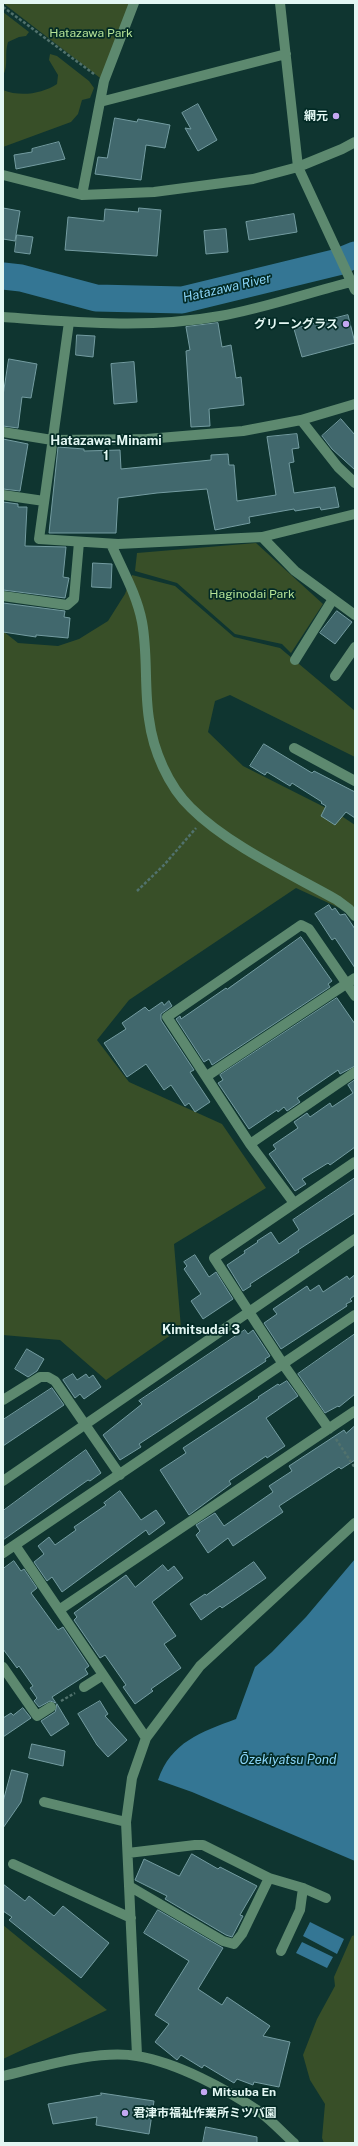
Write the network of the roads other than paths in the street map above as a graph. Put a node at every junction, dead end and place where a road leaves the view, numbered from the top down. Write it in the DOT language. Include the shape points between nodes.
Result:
graph roads {
  1 [pos="134,3"];
  2 [pos="280,3"];
  3 [pos="286,54"];
  4 [pos="100,102"];
  5 [pos="355,142"];
  6 [pos="298,167"];
  7 [pos="3,175"];
  8 [pos="82,195"];
  9 [pos="354,285"];
  10 [pos="3,317"];
  11 [pos="69,322"];
  12 [pos="355,404"];
  13 [pos="301,420"];
  14 [pos="3,432"];
  15 [pos="52,440"];
  16 [pos="355,483"];
  17 [pos="3,495"];
  18 [pos="44,501"];
  19 [pos="355,514"];
  20 [pos="262,537"];
  21 [pos="79,542"];
  22 [pos="111,544"];
  23 [pos="3,596"];
  24 [pos="333,599"];
  25 [pos="355,615"];
  26 [pos="355,647"];
  27 [pos="295,660"];
  28 [pos="335,676"];
  29 [pos="294,748"];
  30 [pos="355,781"];
  31 [pos="355,916"];
  32 [pos="351,980"];
  33 [pos="355,996"];
  34 [pos="355,1072"];
  35 [pos="207,1076"];
  36 [pos="250,1144"];
  37 [pos="355,1162"];
  38 [pos="294,1203"];
  39 [pos="355,1239"];
  40 [pos="249,1312"];
  41 [pos="355,1315"];
  42 [pos="283,1364"];
  43 [pos="3,1400"];
  44 [pos="355,1411"];
  45 [pos="86,1424"];
  46 [pos="331,1433"];
  47 [pos="120,1474"];
  48 [pos="3,1481"];
  49 [pos="355,1523"];
  50 [pos="15,1545"];
  51 [pos="3,1553"];
  52 [pos="59,1610"];
  53 [pos="4,1669"];
  54 [pos="103,1675"];
  55 [pos="84,1688"];
  56 [pos="51,1707"];
  57 [pos="146,1738"];
  58 [pos="44,1802"];
  59 [pos="126,1822"];
  60 [pos="128,1853"];
  61 [pos="12,1864"];
  62 [pos="268,1878"];
  63 [pos="129,1886"];
  64 [pos="303,1888"];
  65 [pos="326,1898"];
  66 [pos="131,1918"];
  67 [pos="281,1951"];
  68 [pos="137,2055"];
  69 [pos="3,2076"];
  70 [pos="294,2143"];
  1 -- 4 [label="street" via="104,81"];
  2 -- 3 [label="street"];
  3 -- 4 [label="street"];
  3 -- 6 [label="street"];
  4 -- 8 [label="street"];
  5 -- 6 [label="street"];
  6 -- 8 [label="street" via="253,179 162,191"];
  6 -- 9 [label="street"];
  7 -- 8 [label="street"];
  9 -- 11 [label="street" via="220,316 152,323"];
  10 -- 11 [label="street"];
  11 -- 15 [label="street"];
  12 -- 13 [label="street"];
  13 -- 15 [label="street" via="242,431 147,439"];
  13 -- 16 [label="street" via="338,467"];
  14 -- 15 [label="street"];
  15 -- 18 [label="street"];
  17 -- 18 [label="street"];
  18 -- 21 [label="street" via="39,538"];
  19 -- 20 [label="street"];
  20 -- 22 [label="street"];
  20 -- 24 [label="street" via="295,571"];
  21 -- 22 [label="street"];
  21 -- 23 [label="street" via="74,600 71,603 66,605"];
  22 -- 31 [label="street" via="134,595 142,622 149,719 160,759 170,781 190,807 206,822 257,856 337,900"];
  24 -- 25 [label="street"];
  24 -- 27 [label="street"];
  26 -- 28 [label="street"];
  29 -- 30 [label="street"];
  32 -- 33 [label="street"];
  32 -- 35 [label="street"];
  32 -- 35 [label="street" via="309,930 301,925 167,1017"];
  34 -- 36 [label="street"];
  35 -- 36 [label="street"];
  36 -- 38 [label="street"];
  37 -- 38 [label="street"];
  38 -- 40 [label="street" via="214,1258"];
  39 -- 40 [label="street"];
  40 -- 42 [label="street"];
  40 -- 45 [label="street"];
  41 -- 42 [label="street"];
  42 -- 46 [label="street"];
  42 -- 47 [label="street"];
  43 -- 45 [label="street" via="40,1377 48,1377 61,1387"];
  44 -- 46 [label="street"];
  45 -- 47 [label="street"];
  45 -- 48 [label="street"];
  46 -- 52 [label="street"];
  47 -- 50 [label="street"];
  49 -- 57 [label="street" via="200,1666"];
  50 -- 51 [label="street"];
  50 -- 52 [label="street"];
  52 -- 54 [label="street"];
  53 -- 56 [label="street" via="37,1716"];
  54 -- 55 [label="street"];
  54 -- 57 [label="street"];
  57 -- 59 [label="street" via="132,1778"];
  58 -- 59 [label="street"];
  59 -- 60 [label="street"];
  60 -- 62 [label="street" via="203,1845"];
  60 -- 63 [label="street"];
  61 -- 66 [label="street"];
  62 -- 63 [label="street" via="242,1934 234,1944 223,1941"];
  62 -- 64 [label="street"];
  63 -- 66 [label="street"];
  64 -- 65 [label="street"];
  64 -- 67 [label="street" via="300,1910"];
  66 -- 68 [label="street"];
  68 -- 69 [label="street" via="102,2055"];
  68 -- 70 [label="street" via="166,2063 220,2088 261,2113"];
}
